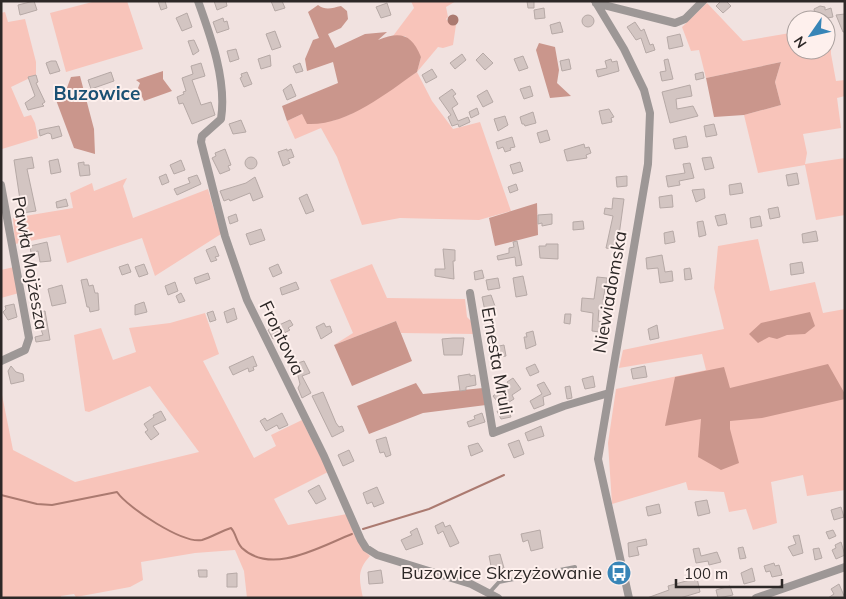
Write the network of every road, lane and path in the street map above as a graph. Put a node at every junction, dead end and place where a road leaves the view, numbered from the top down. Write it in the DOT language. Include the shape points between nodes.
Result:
graph roads {
  1 [pos="198,1"];
  2 [pos="703,1"];
  3 [pos="596,2"];
  4 [pos="1,184"];
  5 [pos="470,292"];
  6 [pos="1,361"];
  7 [pos="609,393"];
  8 [pos="845,566"];
  9 [pos="575,567"];
  10 [pos="490,592"];
  11 [pos="498,598"];
  12 [pos="629,598"];
  13 [pos="756,598"];
  1 -- 10 [label="street, Frontowa" via="211,40 223,102 221,119 202,136 201,142 225,236 247,300 324,456 361,540 377,555"];
  2 -- 3 [label="street" via="685,20 676,23"];
  3 -- 7 [label="street, Niewiadomska" via="644,90 651,130"];
  4 -- 6 [label="street, Pawła Mojżesza" via="29,338 25,350"];
  5 -- 7 [label="street, Ernesta Mruli" via="494,433 564,406"];
  7 -- 12 [label="street, Niewiadomska" via="598,466"];
  8 -- 13 [label="street"];
  9 -- 10 [label="lane" via="499,582"];
  10 -- 11 [label="street, Frontowa"];
}
